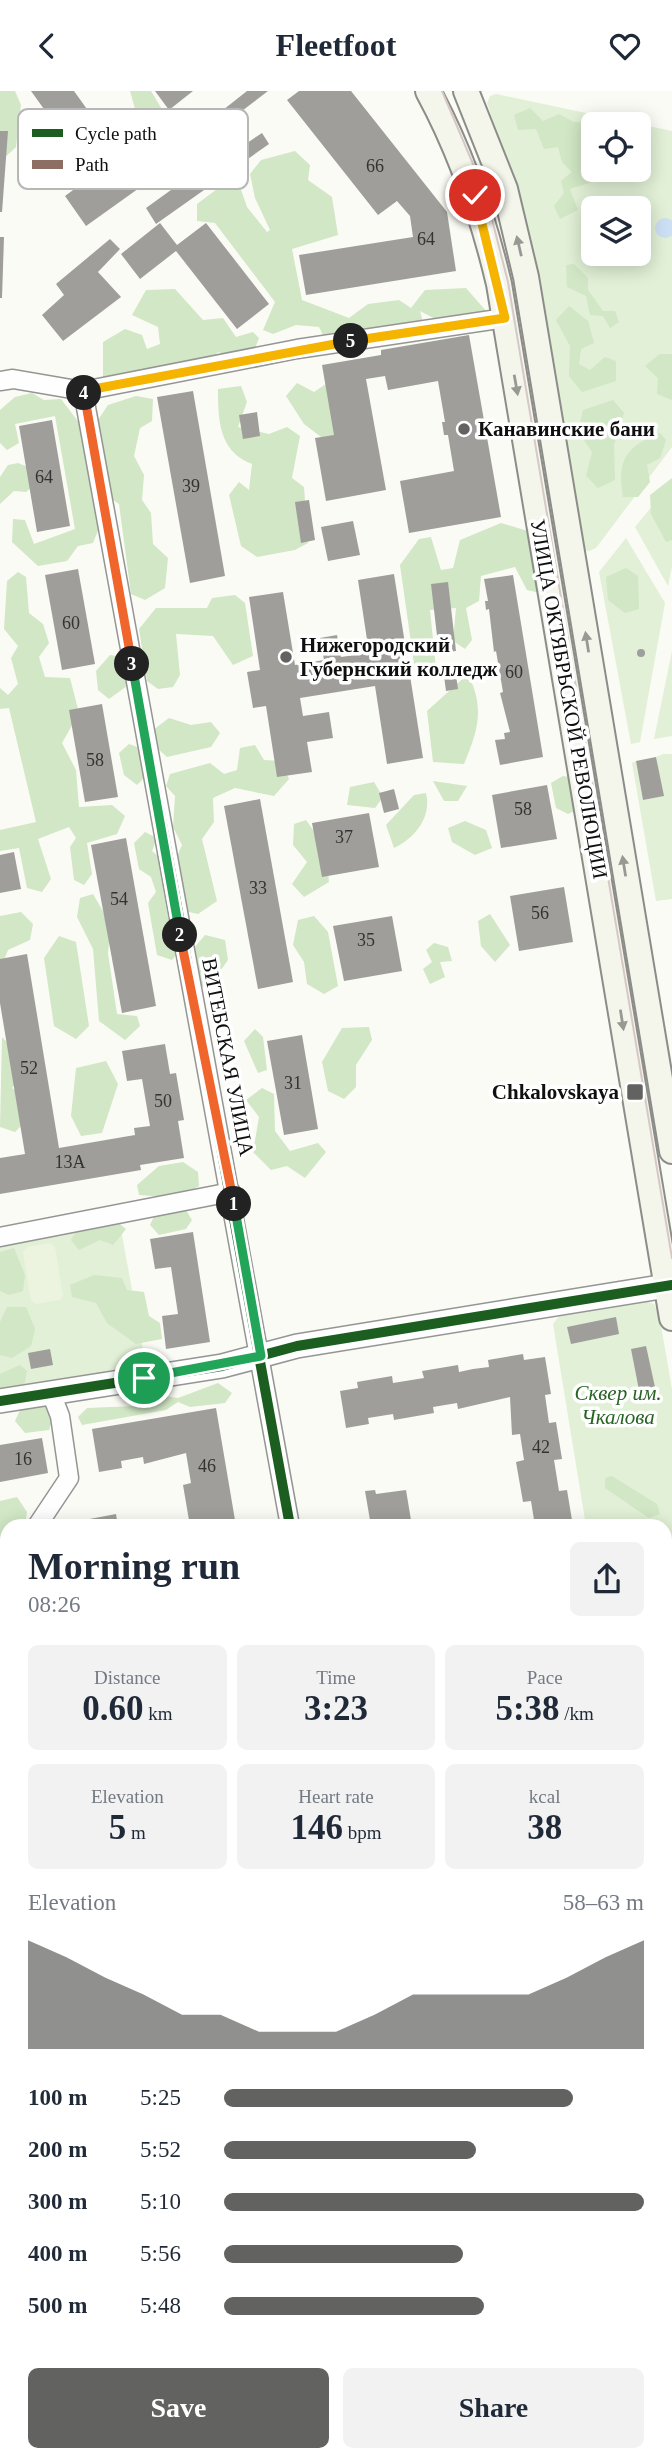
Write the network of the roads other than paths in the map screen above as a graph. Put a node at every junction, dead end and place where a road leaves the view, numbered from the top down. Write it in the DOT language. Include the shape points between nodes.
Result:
graph roads {
  1 [pos="428,91"];
  2 [pos="466,91"];
  3 [pos="533,313"];
  4 [pos="505,318"];
  5 [pos="0,381"];
  6 [pos="83,391"];
  7 [pos="633,918"];
  8 [pos="607,922"];
  9 [pos="641,966"];
  10 [pos="614,971"];
  11 [pos="672,1151"];
  12 [pos="231,1192"];
  13 [pos="0,1237"];
  14 [pos="669,1286"];
  15 [pos="672,1318"];
  16 [pos="261,1356"];
  17 [pos="51,1392"];
  18 [pos="0,1401"];
  19 [pos="42,1519"];
  20 [pos="289,1519"];
  1 -- 4 [label="main road, УЛИЦА ОКТЯБРЬСКОЙ РЕВОЛЮЦИИ" via="475,195"];
  3 -- 2 [label="main road, УЛИЦА ОКТЯБРЬСКОЙ РЕВОЛЮЦИИ, one-way" via="505,188"];
  3 -- 4 [label="main road"];
  7 -- 3 [label="main road, УЛИЦА ОКТЯБРЬСКОЙ РЕВОЛЮЦИИ, one-way"];
  4 -- 6 [label="street" via="297,349"];
  4 -- 8 [label="main road, УЛИЦА ОКТЯБРЬСКОЙ РЕВОЛЮЦИИ, one-way"];
  5 -- 6 [label="street" via="13,379"];
  6 -- 12 [label="street, ВИТЕБСКАЯ УЛИЦА" via="193,1008"];
  7 -- 8 [label="main road"];
  7 -- 9 [label="main road, УЛИЦА ОКТЯБРЬСКОЙ РЕВОЛЮЦИИ"];
  8 -- 10 [label="main road, УЛИЦА ОКТЯБРЬСКОЙ РЕВОЛЮЦИИ"];
  9 -- 10 [label="main road"];
  9 -- 11 [label="main road, УЛИЦА ОКТЯБРЬСКОЙ РЕВОЛЮЦИИ"];
  10 -- 14 [label="main road, УЛИЦА ОКТЯБРЬСКОЙ РЕВОЛЮЦИИ, one-way"];
  12 -- 13 [label="street"];
  12 -- 16 [label="street, ВИТЕБСКАЯ УЛИЦА"];
  14 -- 15 [label="main road, УЛИЦА ОКТЯБРЬСКОЙ РЕВОЛЮЦИИ"];
  14 -- 16 [label="street" via="298,1346"];
  16 -- 17 [label="street"];
  16 -- 20 [label="street, ВИТЕБСКАЯ УЛИЦА"];
  17 -- 18 [label="street"];
  17 -- 19 [label="street" via="60,1416 69,1478"];
}
